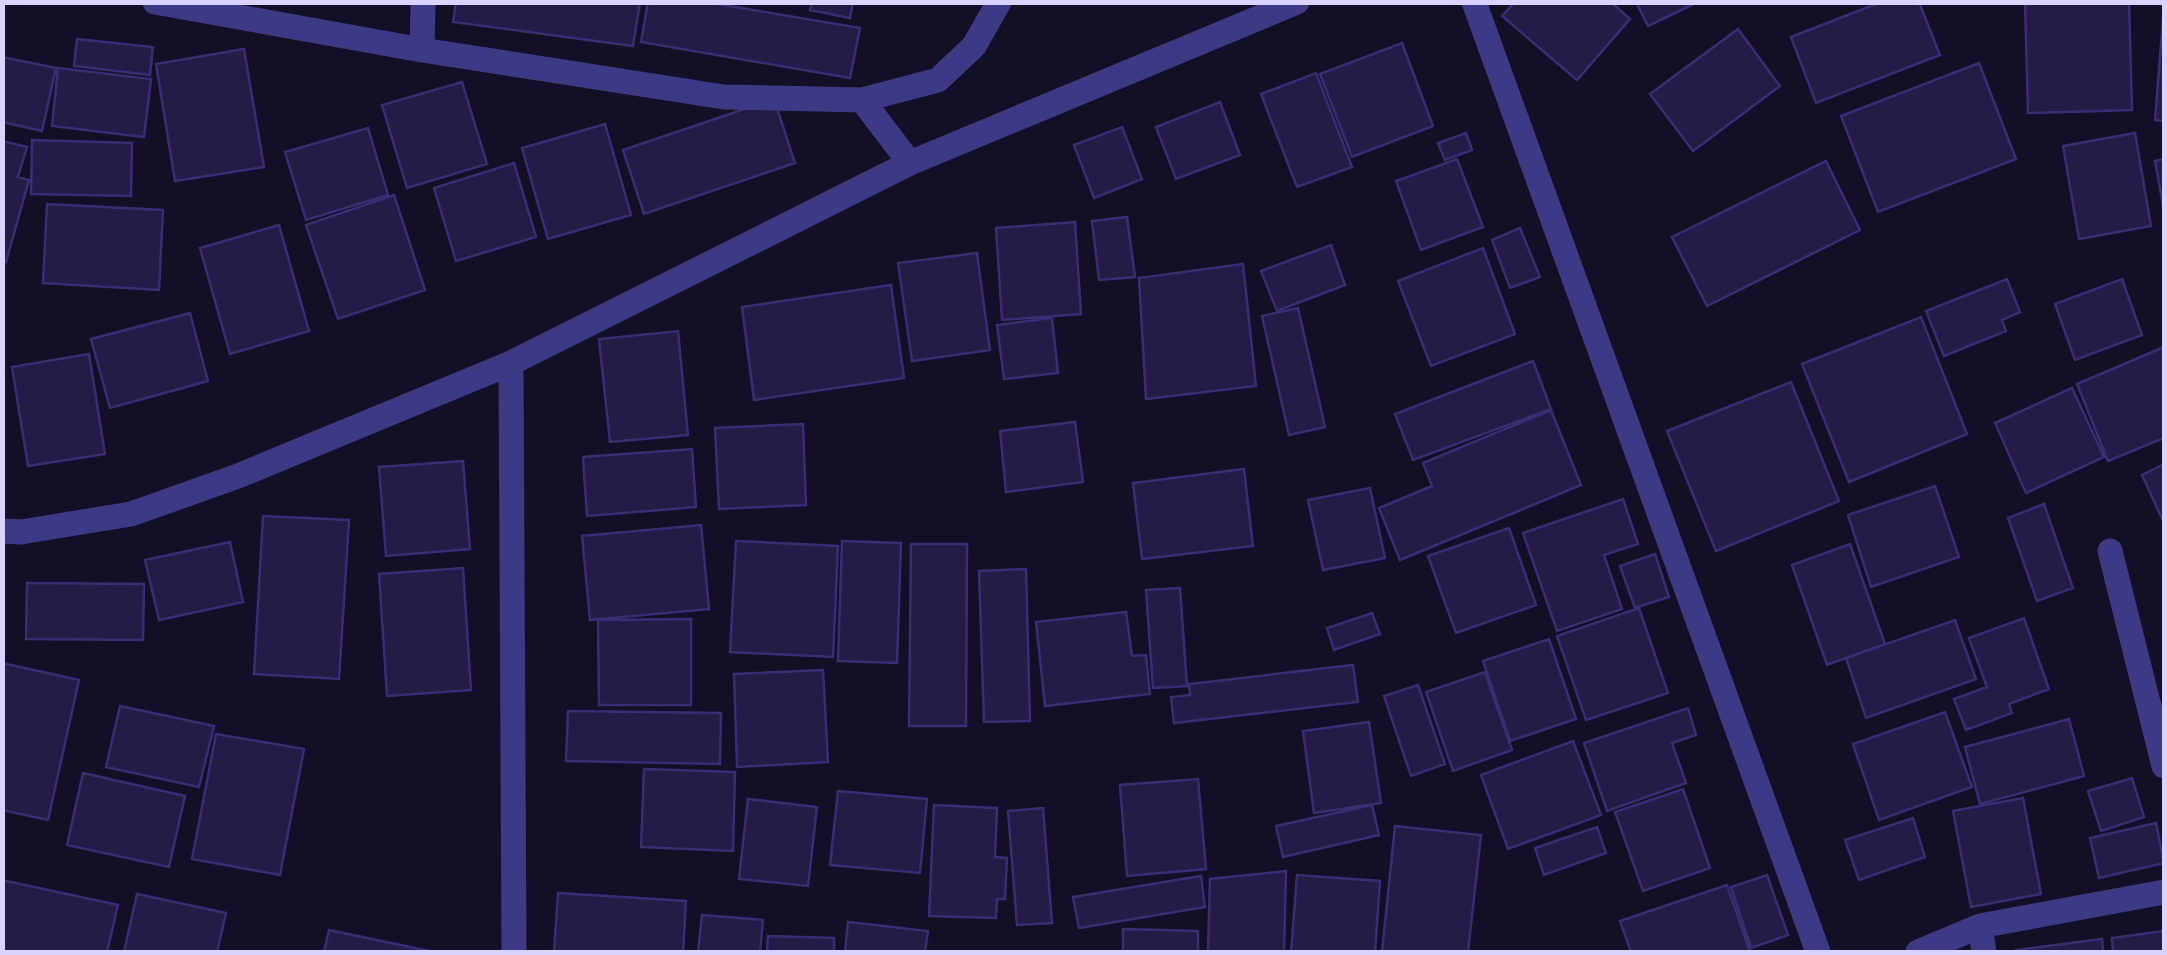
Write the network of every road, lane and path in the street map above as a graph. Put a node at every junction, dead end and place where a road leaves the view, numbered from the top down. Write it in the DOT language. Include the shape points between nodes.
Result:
graph roads {
  1 [pos="155,2"];
  2 [pos="423,2"];
  3 [pos="999,2"];
  4 [pos="1296,2"];
  5 [pos="1474,2"];
  6 [pos="422,50"];
  7 [pos="862,100"];
  8 [pos="910,163"];
  9 [pos="511,363"];
  10 [pos="2,530"];
  11 [pos="2110,550"];
  12 [pos="2164,766"];
  13 [pos="2164,892"];
  14 [pos="1980,926"];
  15 [pos="514,952"];
  16 [pos="1818,952"];
  17 [pos="1918,952"];
  18 [pos="1984,952"];
  1 -- 6 [label="street"];
  2 -- 6 [label="street"];
  3 -- 7 [label="street" via="974,46 938,80"];
  4 -- 8 [label="street"];
  5 -- 16 [label="street"];
  6 -- 7 [label="street" via="724,97"];
  7 -- 8 [label="street"];
  8 -- 9 [label="street"];
  9 -- 10 [label="street" via="131,514"];
  9 -- 15 [label="street"];
  11 -- 12 [label="street"];
  13 -- 14 [label="street"];
  14 -- 17 [label="street"];
  14 -- 18 [label="street"];
}
